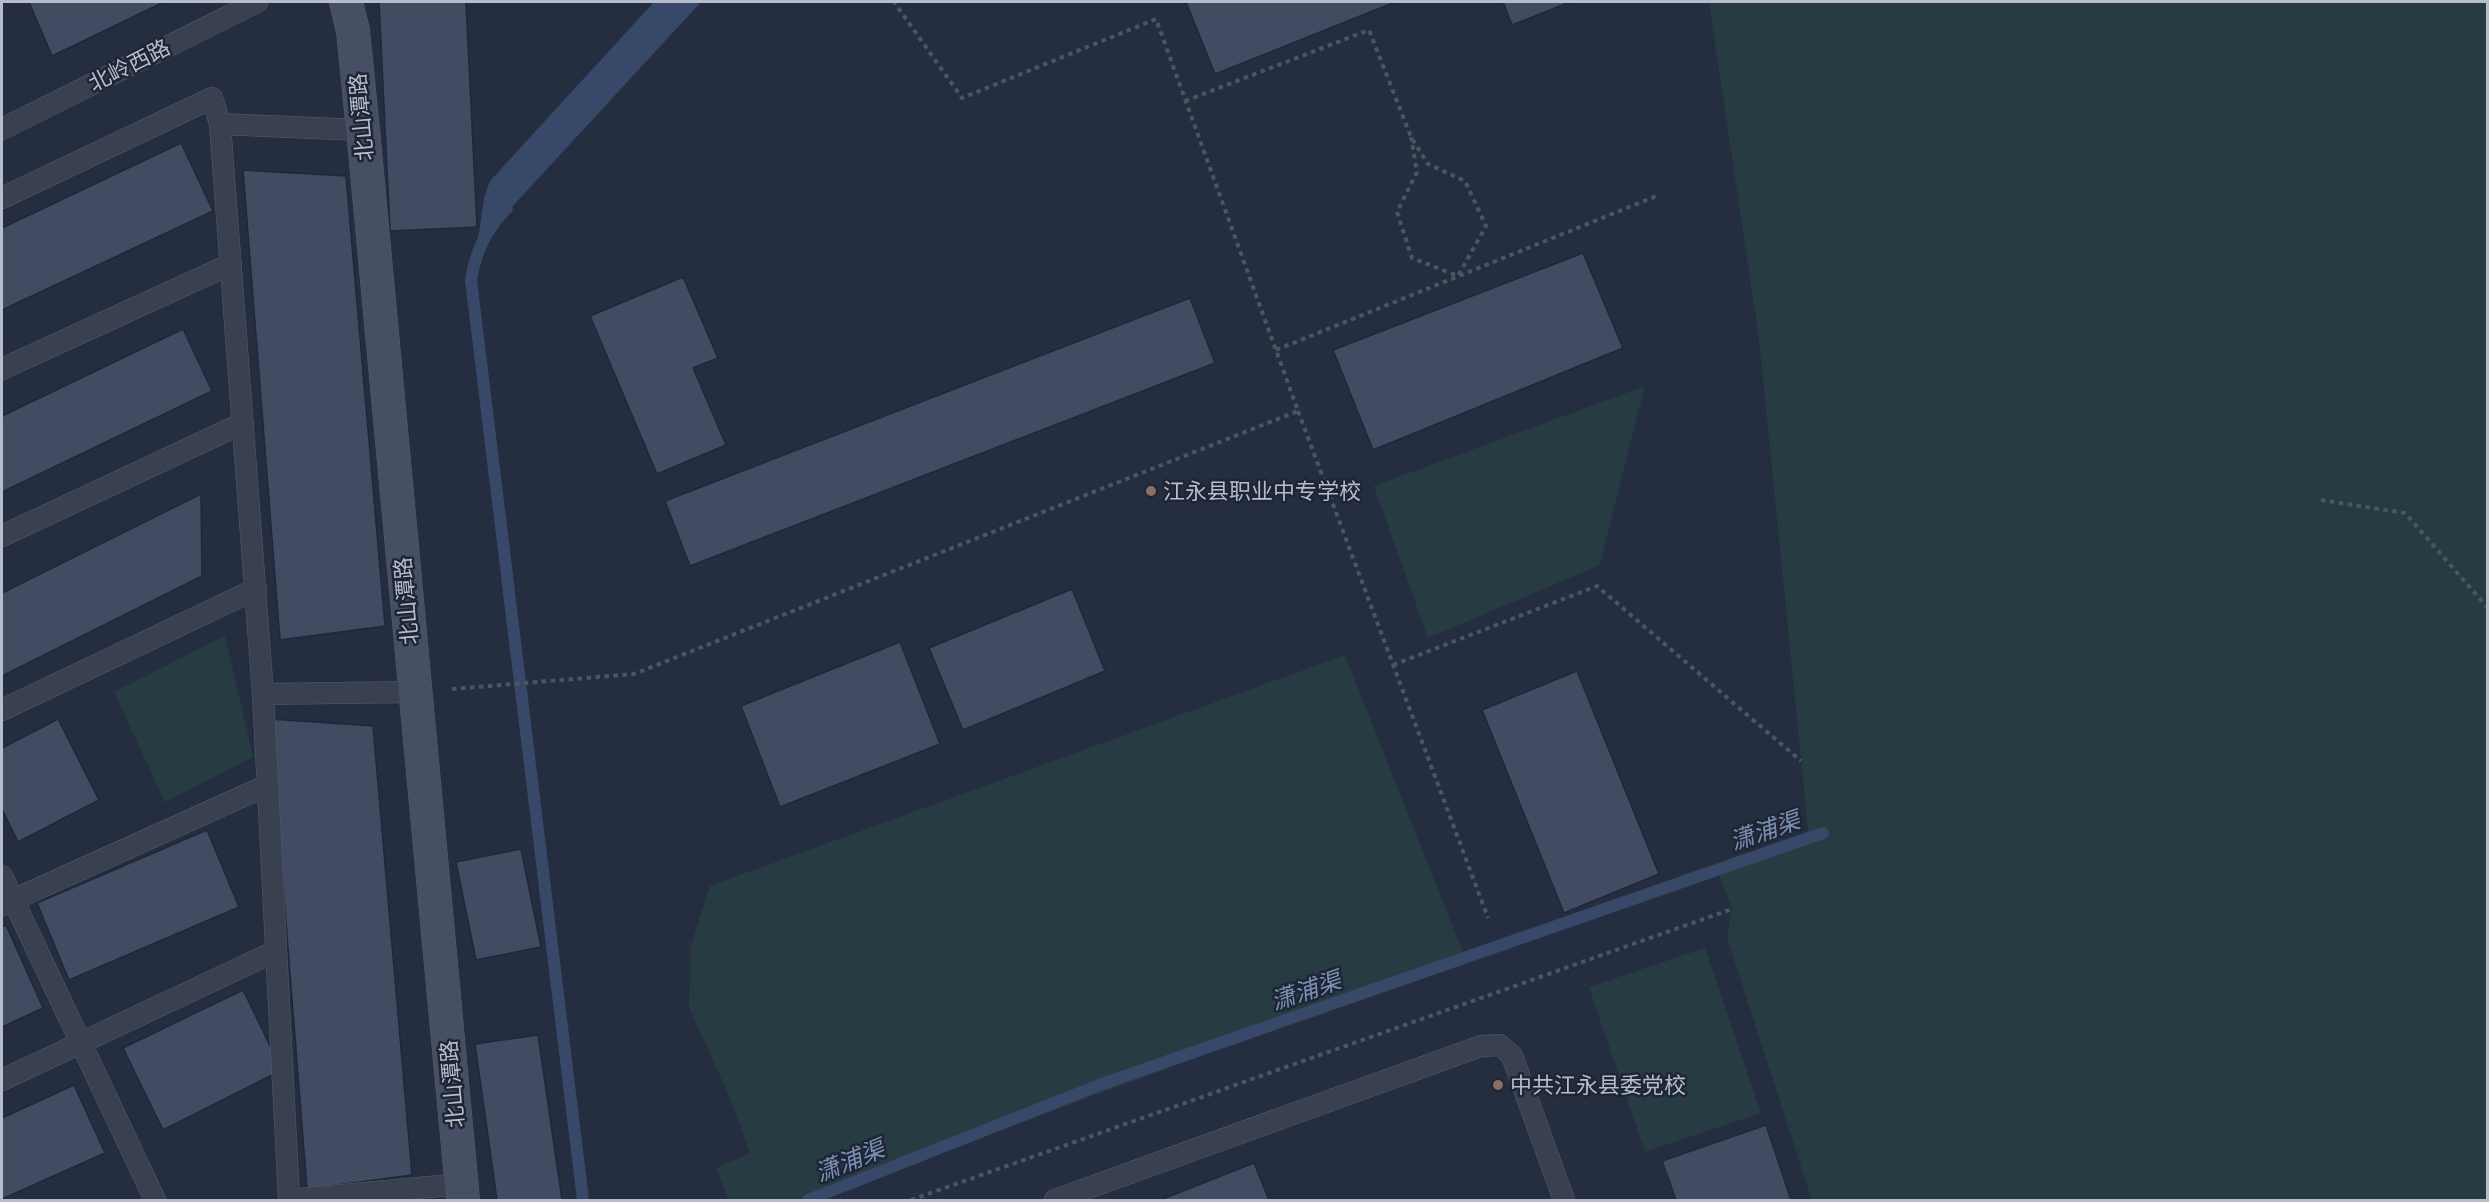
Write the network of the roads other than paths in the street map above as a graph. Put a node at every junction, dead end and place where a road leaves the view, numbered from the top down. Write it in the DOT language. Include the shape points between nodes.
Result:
graph roads {
  1 [pos="257,2"];
  2 [pos="346,2"];
  3 [pos="220,124"];
  4 [pos="2,129"];
  5 [pos="363,130"];
  6 [pos="2,198"];
  7 [pos="231,264"];
  8 [pos="2,369"];
  9 [pos="243,423"];
  10 [pos="2,536"];
  11 [pos="256,590"];
  12 [pos="415,692"];
  13 [pos="263,694"];
  14 [pos="2,710"];
  15 [pos="268,785"];
  16 [pos="2,876"];
  17 [pos="7,902"];
  18 [pos="276,951"];
  19 [pos="81,1043"];
  20 [pos="2,1080"];
  21 [pos="462,1192"];
  22 [pos="155,1200"];
  23 [pos="289,1200"];
  24 [pos="1055,1200"];
  25 [pos="1564,1200"];
  1 -- 4 [label="lane, 北岭西路"];
  2 -- 5 [label="main road, 北山潭路" via="353,31"];
  3 -- 5 [label="lane"];
  3 -- 6 [label="lane" via="212,98"];
  3 -- 7 [label="lane"];
  5 -- 12 [label="main road, 北山潭路"];
  7 -- 8 [label="lane"];
  7 -- 9 [label="lane"];
  9 -- 10 [label="lane"];
  9 -- 11 [label="lane"];
  11 -- 13 [label="lane"];
  11 -- 14 [label="lane"];
  12 -- 13 [label="lane"];
  12 -- 21 [label="main road, 北山潭路"];
  13 -- 15 [label="lane"];
  15 -- 17 [label="lane"];
  15 -- 18 [label="lane"];
  16 -- 17 [label="lane"];
  17 -- 19 [label="lane"];
  18 -- 19 [label="lane"];
  18 -- 23 [label="lane"];
  19 -- 20 [label="lane"];
  19 -- 22 [label="lane"];
  21 -- 23 [label="lane"];
  24 -- 25 [label="lane" via="1481,1046 1500,1045 1512,1056"];
}
